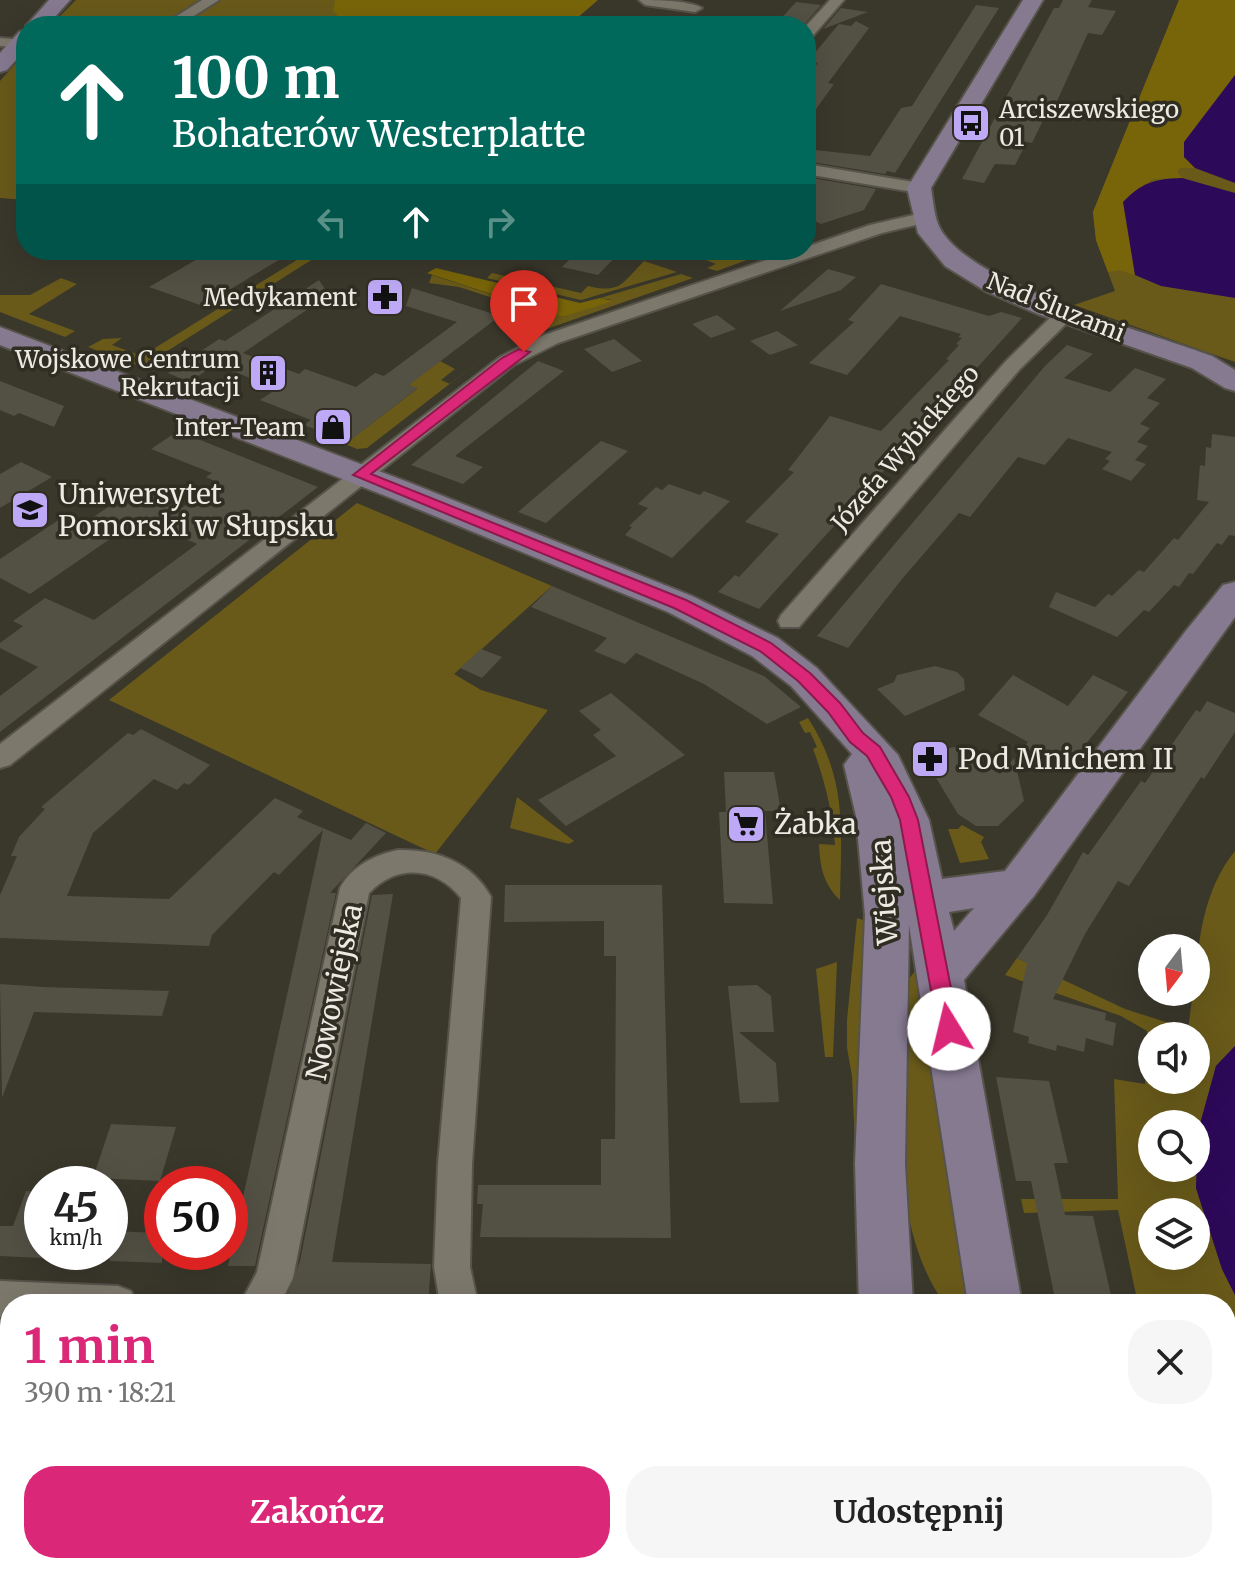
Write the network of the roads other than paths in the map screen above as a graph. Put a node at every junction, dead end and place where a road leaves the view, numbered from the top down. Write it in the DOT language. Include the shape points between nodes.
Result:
graph roads {
  1 [pos="60,0"];
  2 [pos="212,0"];
  3 [pos="837,0"];
  4 [pos="1033,0"];
  5 [pos="642,3"];
  6 [pos="699,4"];
  7 [pos="45,16"];
  8 [pos="185,16"];
  9 [pos="816,24"];
  10 [pos="16,44"];
  11 [pos="0,66"];
  12 [pos="816,171"];
  13 [pos="919,188"];
  14 [pos="922,218"];
  15 [pos="816,249"];
  16 [pos="784,260"];
  17 [pos="1065,314"];
  18 [pos="0,335"];
  19 [pos="1235,382"];
  20 [pos="360,475"];
  21 [pos="1235,593"];
  22 [pos="790,621"];
  23 [pos="0,758"];
  24 [pos="1015,886"];
  25 [pos="906,901"];
  26 [pos="941,976"];
  27 [pos="265,1294"];
  28 [pos="457,1294"];
  29 [pos="886,1294"];
  30 [pos="993,1294"];
  1 -- 7 [label="street"];
  2 -- 8 [label="street"];
  3 -- 9 [label="street"];
  4 -- 13 [label="street"];
  5 -- 6 [label="street"];
  10 -- 11 [label="street"];
  12 -- 13 [label="street"];
  13 -- 14 [label="street"];
  14 -- 15 [label="street"];
  14 -- 17 [label="street, Nad Śluzami" via="959,263 1014,294"];
  16 -- 20 [label="street" via="524,352"];
  17 -- 19 [label="street, Nad Śluzami" via="1208,365"];
  17 -- 22 [label="street, Józefa Wybickiego" via="1013,365"];
  18 -- 20 [label="street, Wiejska"];
  20 -- 23 [label="street"];
  20 -- 25 [label="street, Wiejska" via="680,604 765,647 804,677 856,738"];
  21 -- 24 [label="street"];
  24 -- 25 [label="street"];
  24 -- 26 [label="street"];
  25 -- 26 [label="street, Wiejska"];
  25 -- 29 [label="street, Wiejska" via="889,1011 880,1163"];
  26 -- 30 [label="street, Wiejska"];
  27 -- 28 [label="street, Nowowiejska" via="274,1278 355,888 387,864 413,863 455,873 476,897 455,1164 452,1267"];
}
